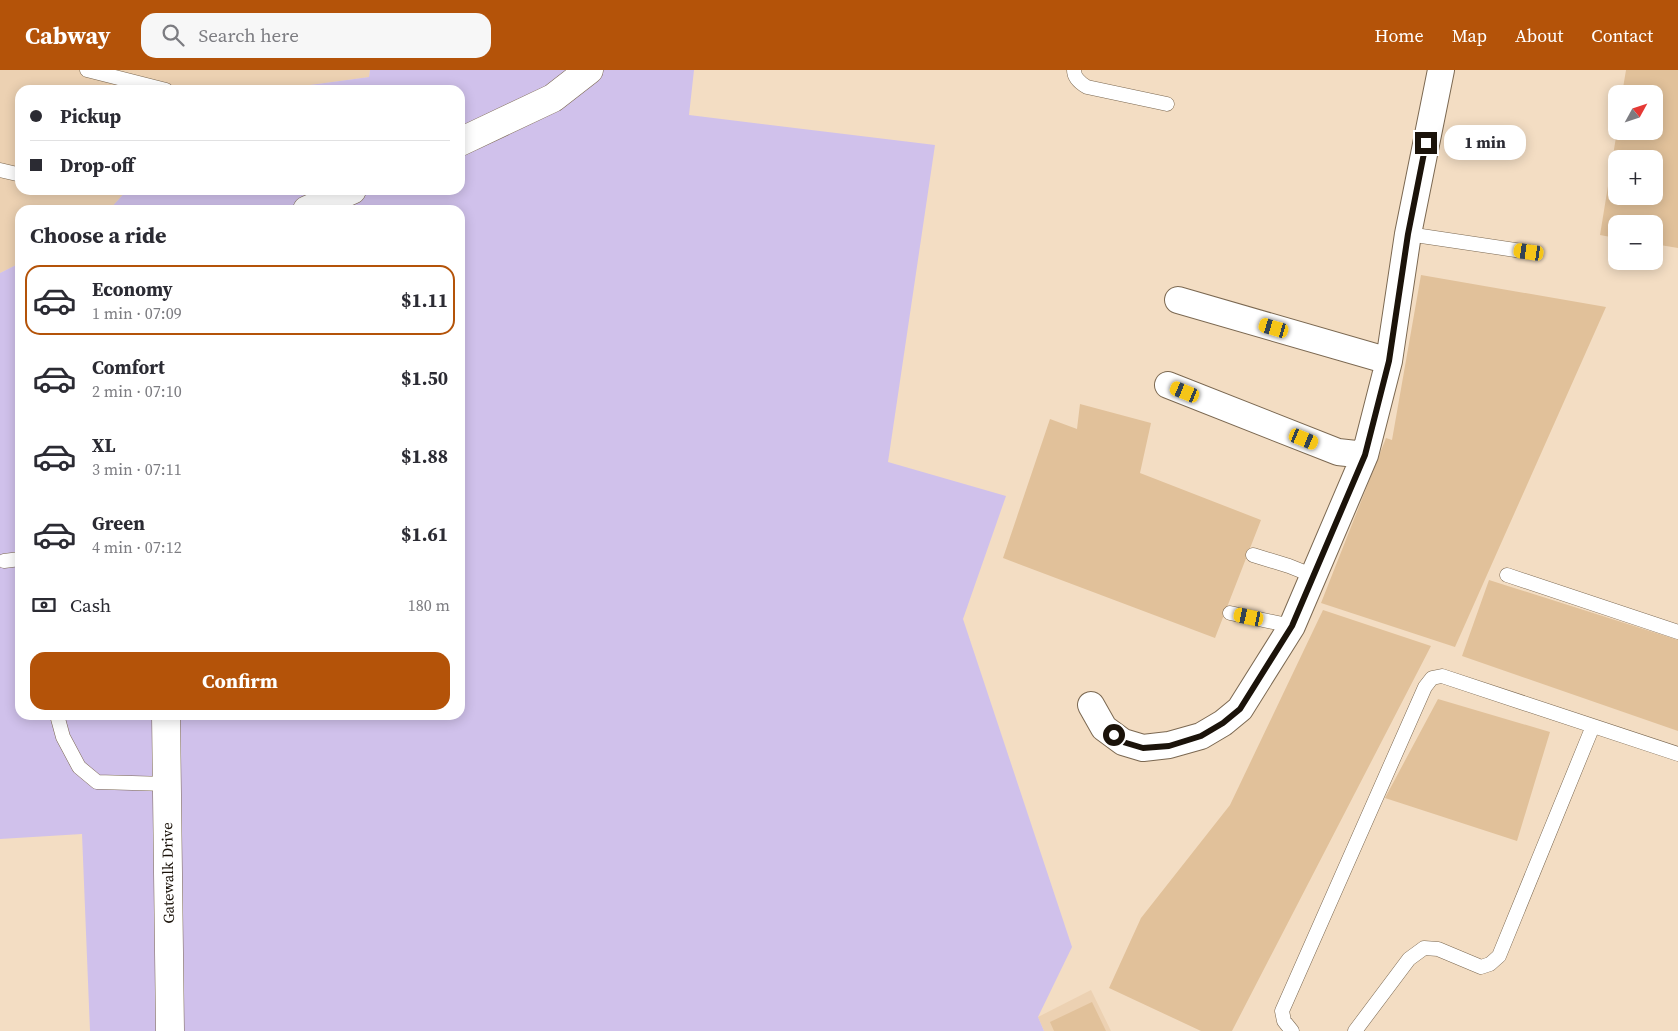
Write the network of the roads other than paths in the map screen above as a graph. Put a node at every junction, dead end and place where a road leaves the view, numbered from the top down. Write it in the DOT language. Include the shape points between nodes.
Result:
graph roads {
  1 [pos="86,70"];
  2 [pos="589,70"];
  3 [pos="1074,70"];
  4 [pos="1441,70"];
  5 [pos="127,75"];
  6 [pos="153,85"];
  7 [pos="1166,104"];
  8 [pos="465,140"];
  9 [pos="0,170"];
  10 [pos="15,174"];
  11 [pos="341,195"];
  12 [pos="318,205"];
  13 [pos="1408,234"];
  14 [pos="1529,252"];
  15 [pos="1178,300"];
  16 [pos="1389,361"];
  17 [pos="1168,385"];
  18 [pos="1365,455"];
  19 [pos="1253,556"];
  20 [pos="15,560"];
  21 [pos="4,561"];
  22 [pos="1314,576"];
  23 [pos="1507,576"];
  24 [pos="1230,613"];
  25 [pos="1292,626"];
  26 [pos="1678,632"];
  27 [pos="1091,705"];
  28 [pos="58,720"];
  29 [pos="166,720"];
  30 [pos="1593,726"];
  31 [pos="1678,754"];
  32 [pos="167,784"];
  33 [pos="170,1031"];
  34 [pos="1292,1031"];
  35 [pos="1355,1031"];
  1 -- 5 [label="lane"];
  2 -- 8 [label="main road" via="553,98"];
  3 -- 7 [label="lane" via="1080,83 1087,87"];
  4 -- 13 [label="street"];
  5 -- 6 [label="lane"];
  9 -- 10 [label="lane"];
  11 -- 12 [label="main road"];
  13 -- 14 [label="lane"];
  13 -- 16 [label="street"];
  15 -- 16 [label="street"];
  16 -- 18 [label="street"];
  17 -- 18 [label="street" via="1338,452"];
  18 -- 22 [label="street"];
  19 -- 22 [label="lane"];
  20 -- 21 [label="lane"];
  22 -- 25 [label="street"];
  23 -- 26 [label="lane"];
  24 -- 25 [label="lane"];
  25 -- 27 [label="street" via="1240,709 1201,736 1169,746 1143,748 1123,742 1104,728"];
  28 -- 32 [label="lane" via="63,737 79,767 97,782"];
  29 -- 32 [label="main road, Gatewalk Drive"];
  30 -- 31 [label="lane"];
  30 -- 34 [label="lane" via="1442,676 1432,678 1425,687 1282,1011 1284,1021"];
  30 -- 35 [label="lane" via="1499,956 1481,967 1438,949 1424,948 1409,959"];
  32 -- 33 [label="main road, Gatewalk Drive"];
}
